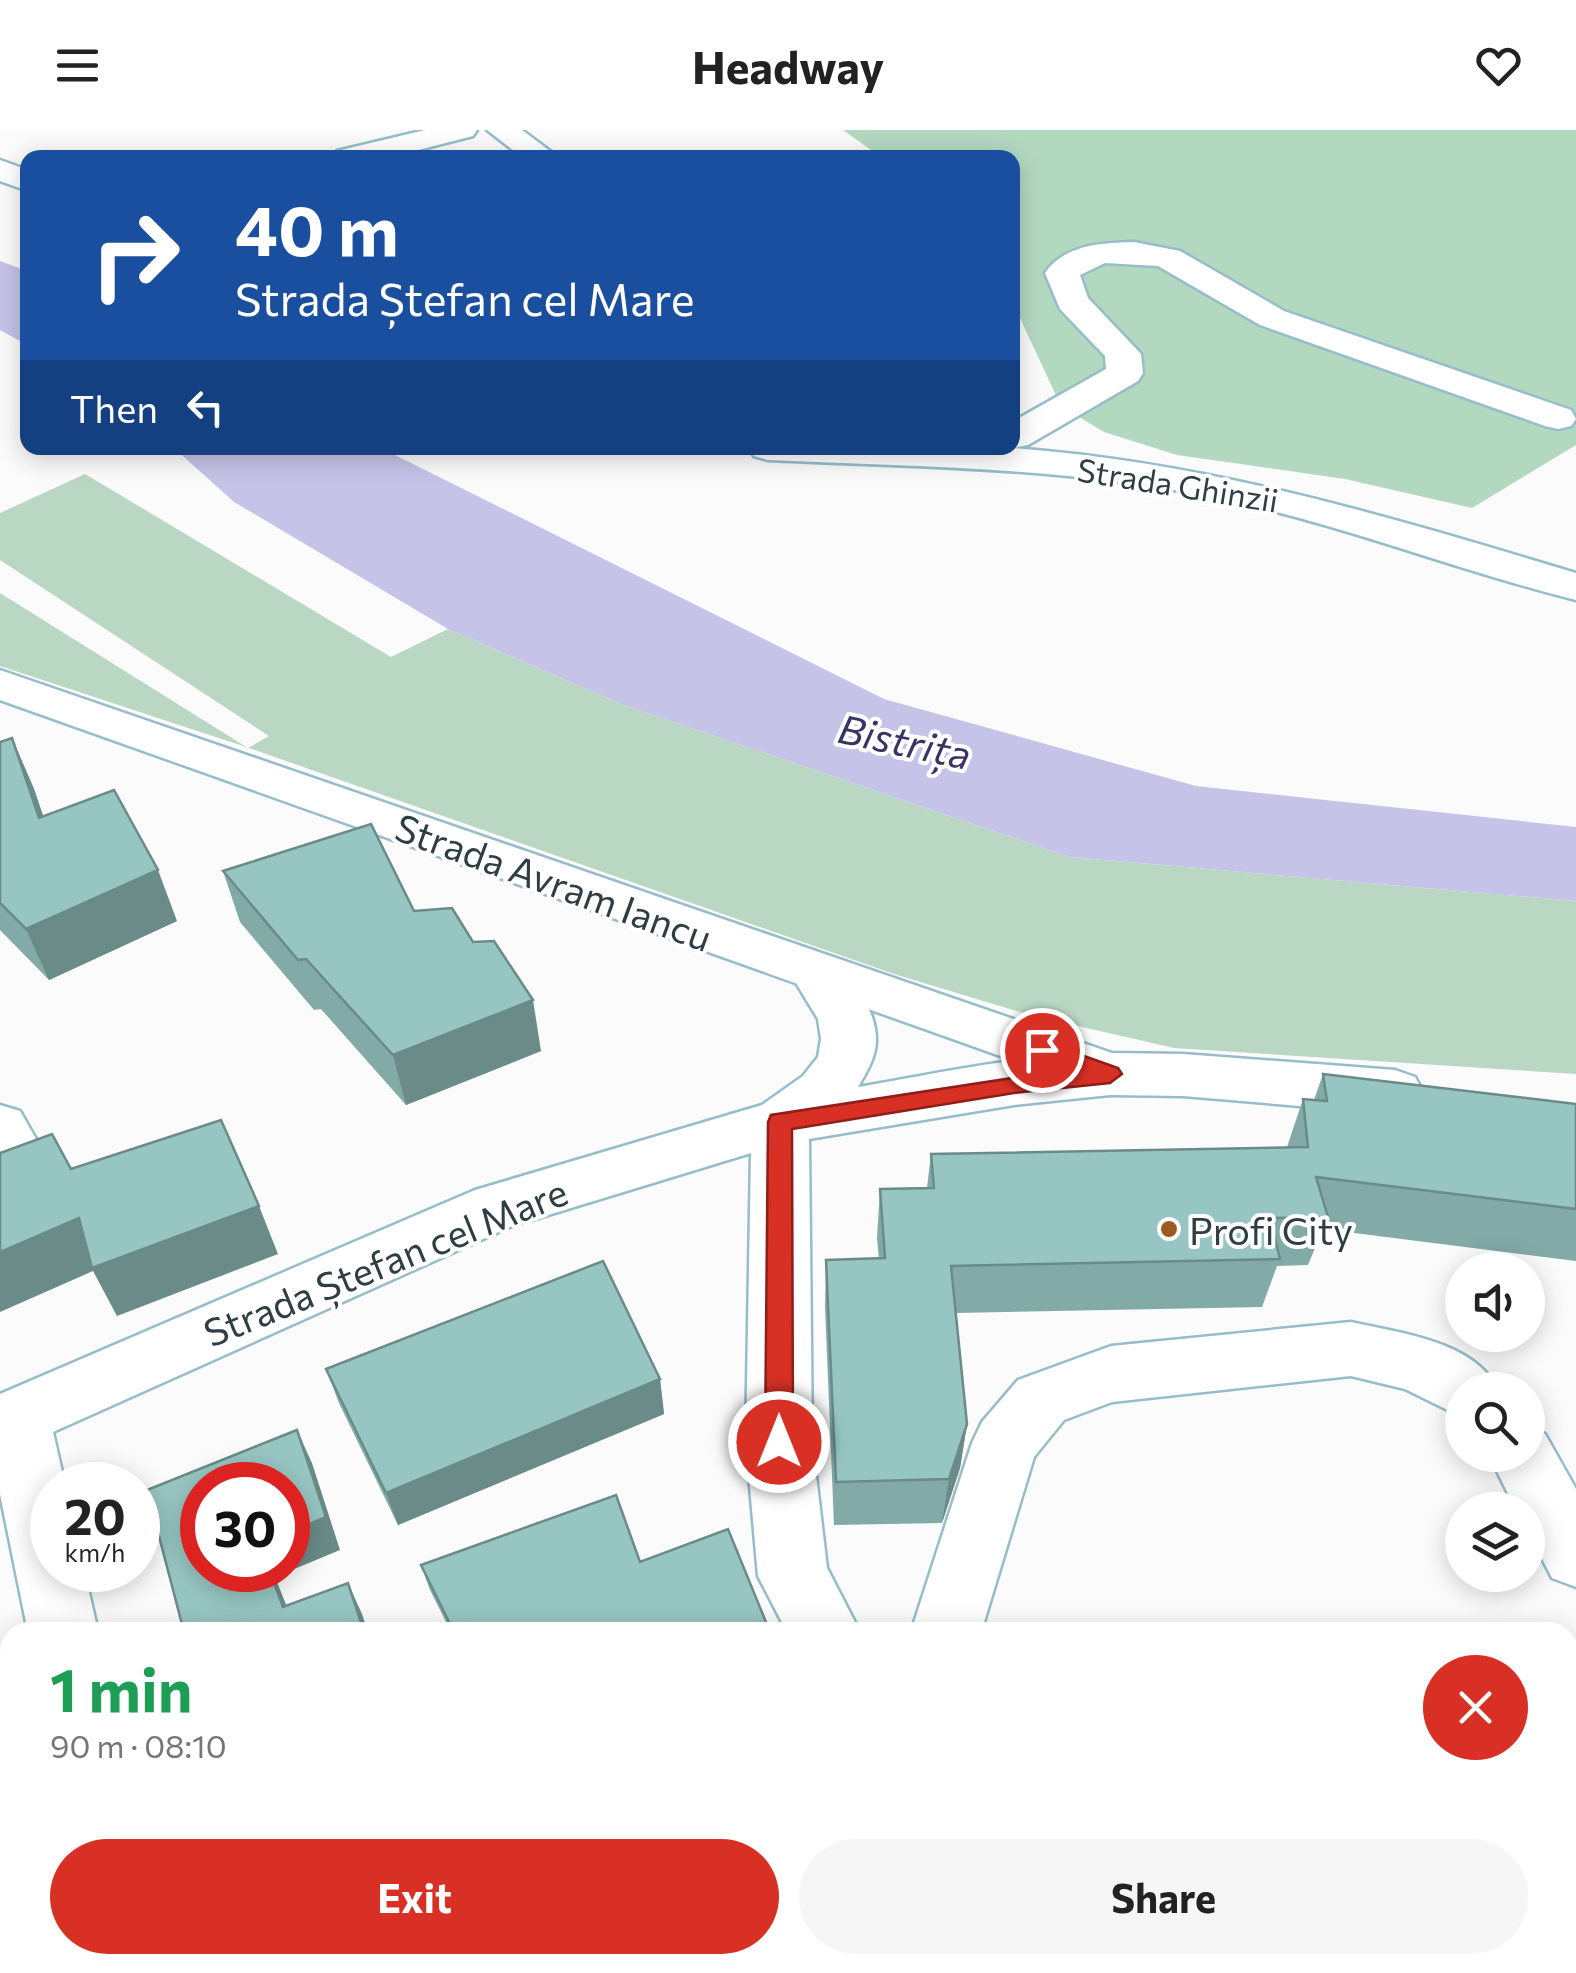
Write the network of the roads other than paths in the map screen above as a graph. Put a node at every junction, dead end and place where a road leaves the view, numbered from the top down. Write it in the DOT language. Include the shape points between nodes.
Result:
graph roads {
  1 [pos="462,130"];
  2 [pos="502,130"];
  3 [pos="381,150"];
  4 [pos="534,150"];
  5 [pos="1558,418"];
  6 [pos="1020,432"];
  7 [pos="1020,442"];
  8 [pos="882,455"];
  9 [pos="1046,465"];
  10 [pos="1576,587"];
  11 [pos="0,684"];
  12 [pos="816,973"];
  13 [pos="1110,1074"];
  14 [pos="1445,1096"];
  15 [pos="780,1122"];
  16 [pos="0,1126"];
  17 [pos="0,1150"];
  18 [pos="1445,1379"];
  19 [pos="8,1421"];
  20 [pos="1531,1472"];
  21 [pos="1576,1554"];
  22 [pos="60,1622"];
  23 [pos="820,1622"];
  24 [pos="949,1622"];
  1 -- 3 [label="street"];
  2 -- 4 [label="street"];
  5 -- 6 [label="street" via="1272,318 1168,258 1118,252 1077,261 1062,272 1072,302 1123,354 1125,373"];
  7 -- 9 [label="street"];
  8 -- 9 [label="street, Strada Ghinzii"];
  9 -- 10 [label="street, Strada Ghinzii" via="1162,476 1294,502"];
  11 -- 12 [label="street, Strada Avram Iancu"];
  12 -- 13 [label="street, Strada Avram Iancu"];
  12 -- 15 [label="street, Strada Ștefan cel Mare" via="840,1001 850,1034 842,1069 818,1099"];
  13 -- 14 [label="street, Strada Ștefan cel Mare"];
  13 -- 15 [label="street, Strada Ștefan cel Mare"];
  15 -- 19 [label="street, Strada Ștefan cel Mare" via="496,1207"];
  15 -- 23 [label="street" via="779,1442 794,1576"];
  16 -- 17 [label="street" via="11,1146"];
  18 -- 24 [label="street" via="1420,1365 1351,1349 1112,1374 1041,1400 1005,1443"];
  19 -- 22 [label="street"];
  20 -- 21 [label="street"];
}
